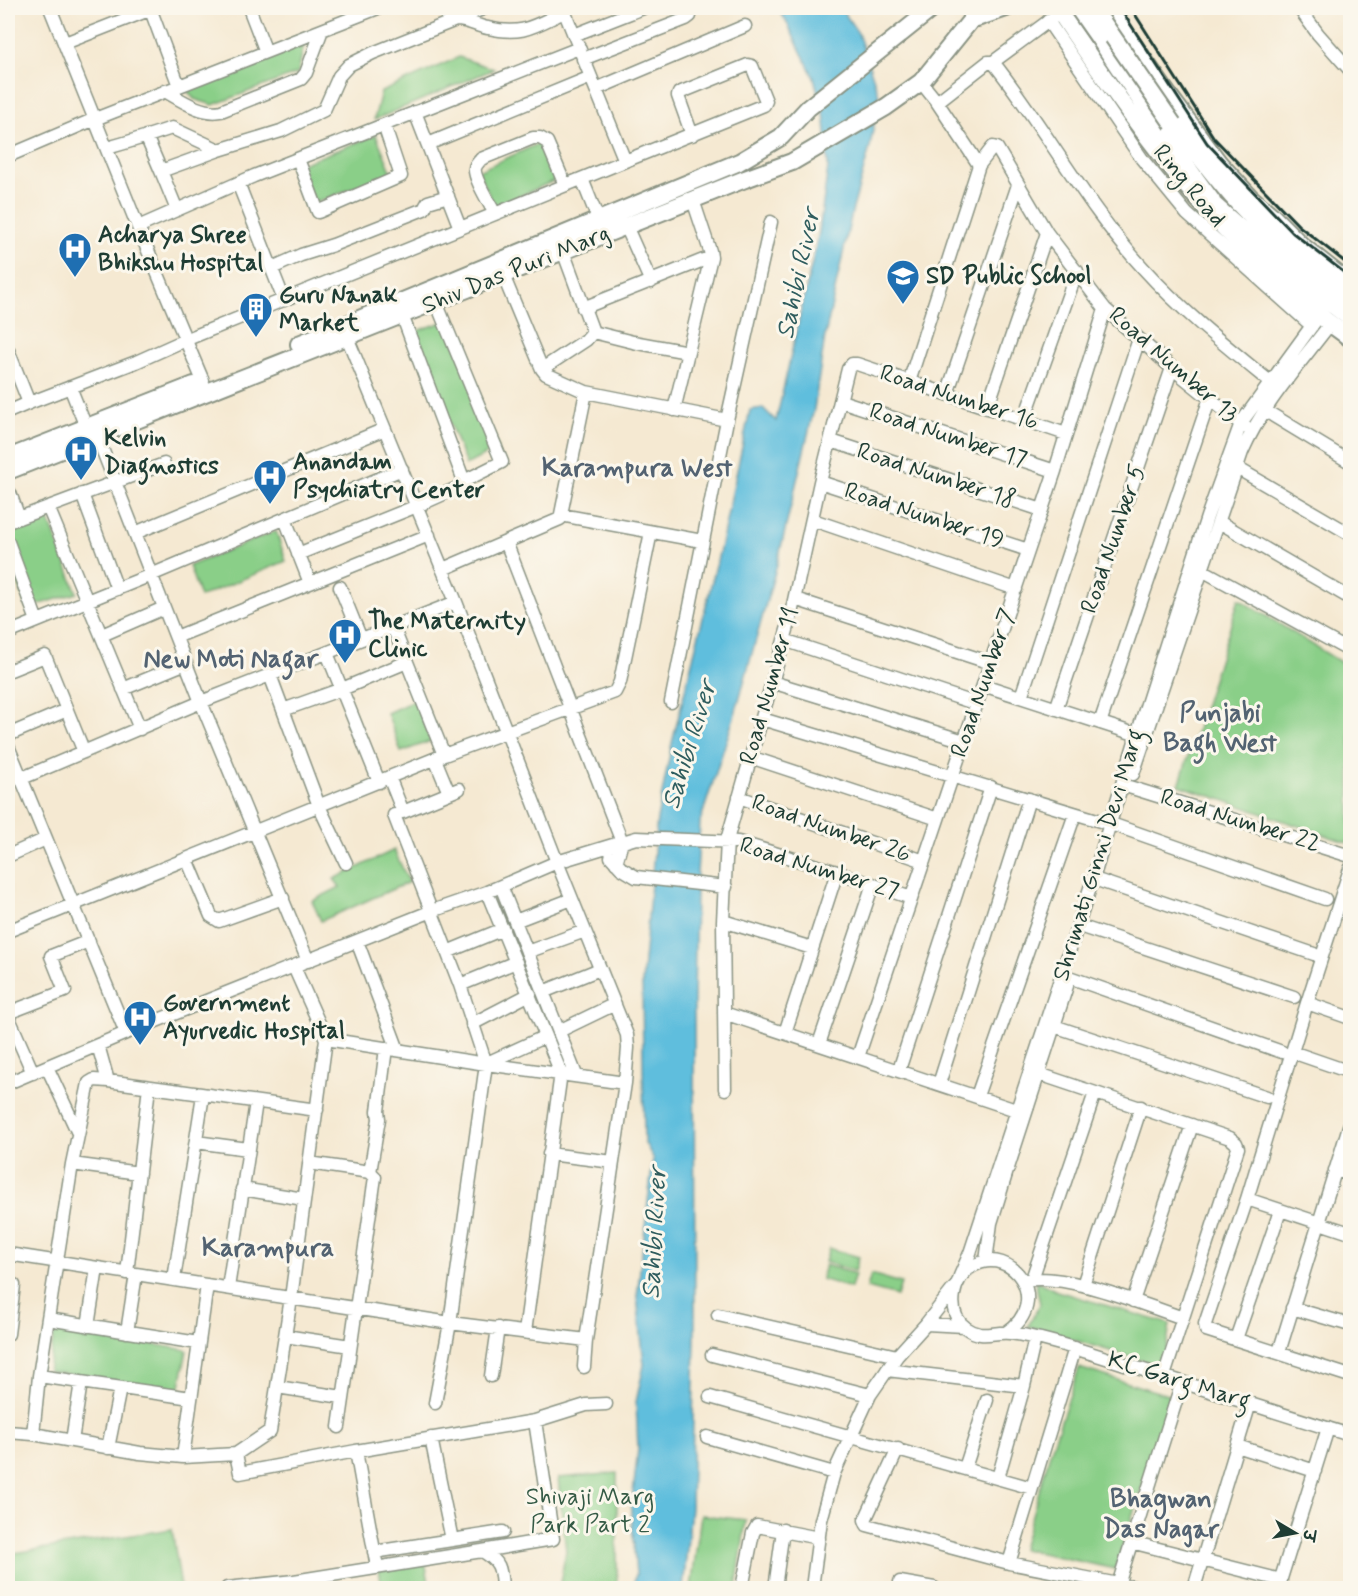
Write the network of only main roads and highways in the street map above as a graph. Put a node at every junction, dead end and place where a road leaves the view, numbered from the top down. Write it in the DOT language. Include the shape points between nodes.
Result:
graph roads {
  1 [pos="933,8"];
  2 [pos="986,8"];
  3 [pos="1006,8"];
  4 [pos="1078,8"];
  5 [pos="1093,8"];
  6 [pos="1111,11"];
  7 [pos="1053,12"];
  8 [pos="971,20"];
  9 [pos="1077,38"];
  10 [pos="781,137"];
  11 [pos="792,162"];
  12 [pos="1169,166"];
  13 [pos="1233,196"];
  14 [pos="1213,202"];
  15 [pos="1301,245"];
  16 [pos="1350,284"];
  17 [pos="1350,299"];
  18 [pos="1350,318"];
  19 [pos="1350,338"];
  20 [pos="91,432"];
  21 [pos="8,458"];
  22 [pos="8,471"];
  1 -- 10 [label="main road, Shiv Das Puri Marg" via="808,108"];
  2 -- 8 [label="main road, Shiv Das Puri Marg"];
  3 -- 8 [label="main road"];
  4 -- 14 [label="main road, bridge"];
  5 -- 13 [label="main road, bridge" via="1173,124"];
  6 -- 9 [label="main road" via="1080,17 1074,26"];
  6 -- 15 [label="main road, Ring Road" via="1219,163"];
  7 -- 9 [label="main road, Ring Road"];
  8 -- 11 [label="main road, Shiv Das Puri Marg" via="921,82"];
  9 -- 12 [label="main road, Ring Road"];
  10 -- 11 [label="main road"];
  10 -- 20 [label="main road, Shiv Das Puri Marg" via="739,162 203,381"];
  11 -- 20 [label="main road, Shiv Das Puri Marg" via="346,337"];
  12 -- 14 [label="main road"];
  12 -- 19 [label="main road, Ring Road" via="1218,224 1320,322"];
  13 -- 15 [label="main road"];
  13 -- 17 [label="main road" via="1307,268"];
  14 -- 18 [label="main road" via="1295,277"];
  15 -- 16 [label="main road, Ring Road"];
  20 -- 21 [label="main road, Shiv Das Puri Marg"];
  20 -- 22 [label="main road, Shiv Das Puri Marg"];
}
